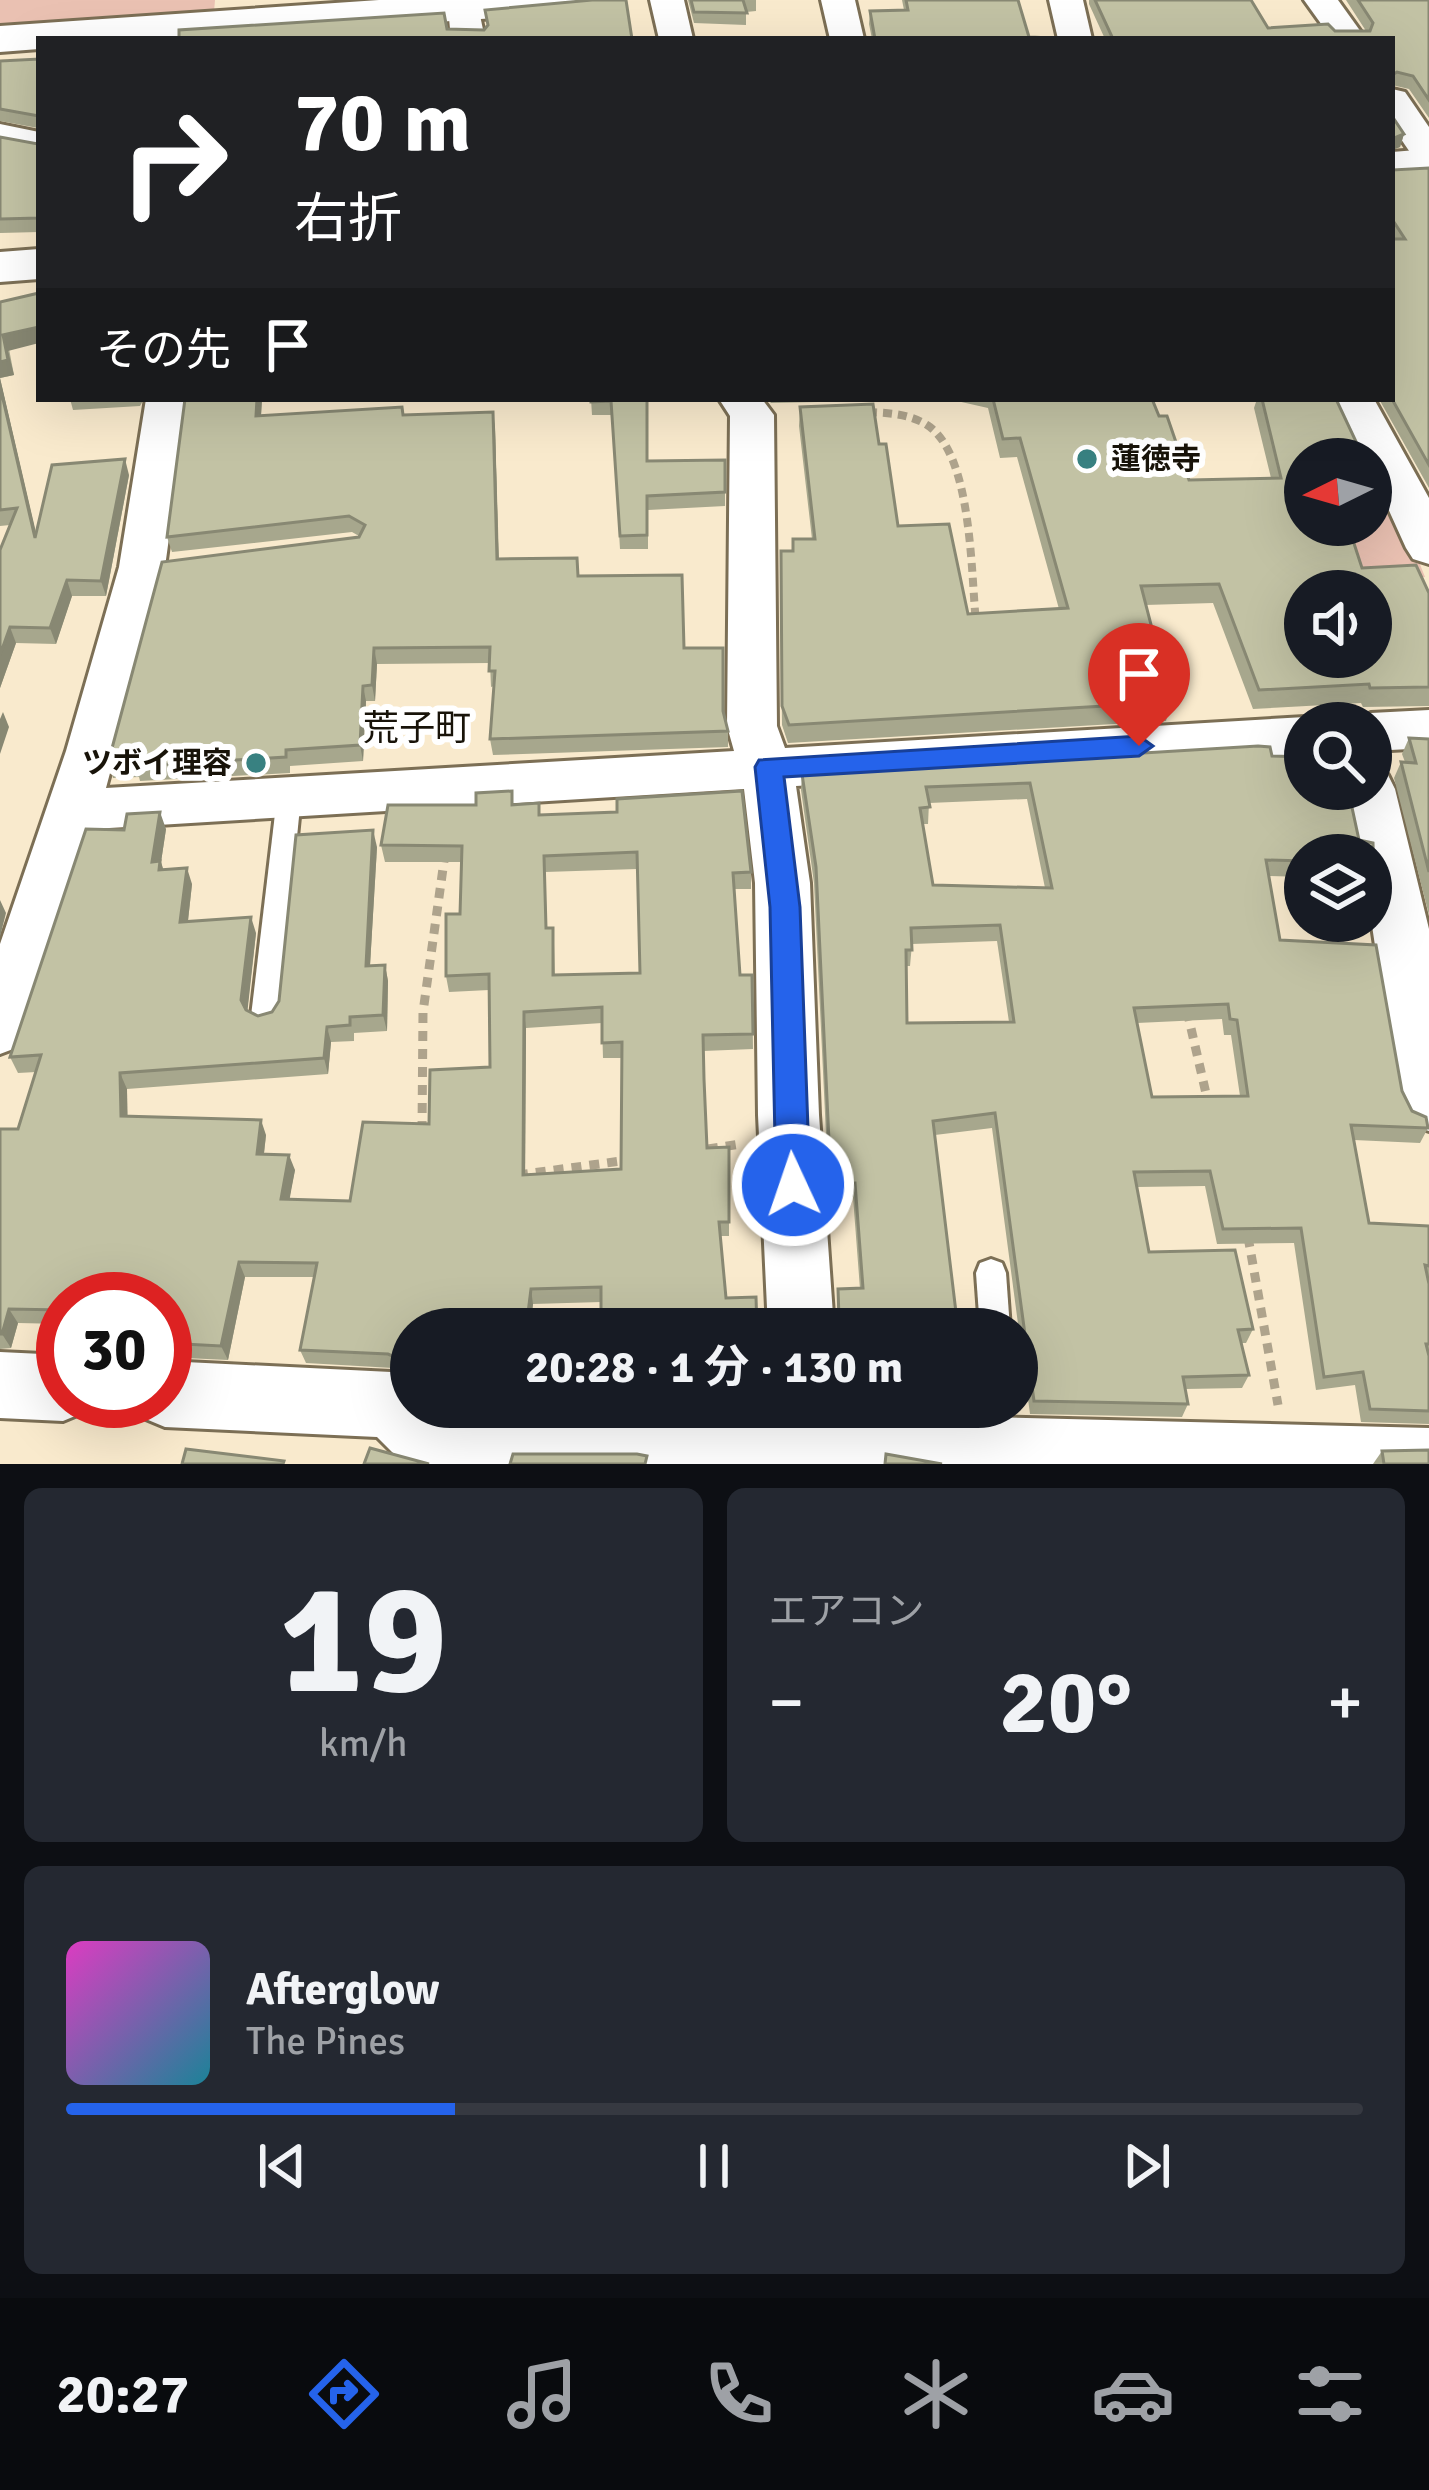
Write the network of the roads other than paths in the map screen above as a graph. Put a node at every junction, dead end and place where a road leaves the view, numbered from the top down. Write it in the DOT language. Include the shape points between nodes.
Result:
graph roads {
  1 [pos="566,0"];
  2 [pos="667,0"];
  3 [pos="838,0"];
  4 [pos="1066,0"];
  5 [pos="1321,0"];
  6 [pos="466,24"];
  7 [pos="139,35"];
  8 [pos="104,36"];
  9 [pos="675,36"];
  10 [pos="846,36"];
  11 [pos="1074,36"];
  12 [pos="1347,36"];
  13 [pos="36,38"];
  14 [pos="0,39"];
  15 [pos="1395,104"];
  16 [pos="0,135"];
  17 [pos="36,141"];
  18 [pos="1429,153"];
  19 [pos="1429,163"];
  20 [pos="1395,166"];
  21 [pos="36,264"];
  22 [pos="0,267"];
  23 [pos="167,402"];
  24 [pos="742,402"];
  25 [pos="1355,402"];
  26 [pos="1414,477"];
  27 [pos="1429,548"];
  28 [pos="1429,729"];
  29 [pos="1392,731"];
  30 [pos="1284,737"];
  31 [pos="769,767"];
  32 [pos="289,797"];
  33 [pos="73,810"];
  34 [pos="1374,810"];
  35 [pos="265,1016"];
  36 [pos="0,1029"];
  37 [pos="1429,1105"];
  38 [pos="991,1273"];
  39 [pos="800,1308"];
  40 [pos="994,1308"];
  41 [pos="0,1385"];
  42 [pos="36,1387"];
  43 [pos="192,1395"];
  44 [pos="390,1406"];
  45 [pos="416,1428"];
  46 [pos="736,1428"];
  47 [pos="808,1428"];
  48 [pos="1245,1458"];
  49 [pos="1429,1462"];
  1 -- 6 [label="street"];
  2 -- 9 [label="street"];
  3 -- 10 [label="street"];
  4 -- 11 [label="street"];
  5 -- 12 [label="street"];
  6 -- 7 [label="street"];
  7 -- 8 [label="street"];
  13 -- 14 [label="street"];
  15 -- 18 [label="street"];
  16 -- 17 [label="street"];
  19 -- 20 [label="street"];
  21 -- 22 [label="street"];
  23 -- 33 [label="street" via="152,566"];
  24 -- 31 [label="street" via="752,415 752,726"];
  25 -- 26 [label="street"];
  26 -- 27 [label="street"];
  28 -- 29 [label="street"];
  30 -- 31 [label="street"];
  31 -- 32 [label="street"];
  31 -- 39 [label="street" via="785,907"];
  32 -- 33 [label="street"];
  32 -- 35 [label="lane"];
  33 -- 36 [label="street"];
  34 -- 37 [label="street" via="1409,964"];
  38 -- 40 [label="lane"];
  41 -- 42 [label="street"];
  43 -- 44 [label="street"];
  45 -- 46 [label="street" via="456,1444"];
  47 -- 48 [label="street" via="817,1447 1003,1443"];
  48 -- 49 [label="street"];
}
